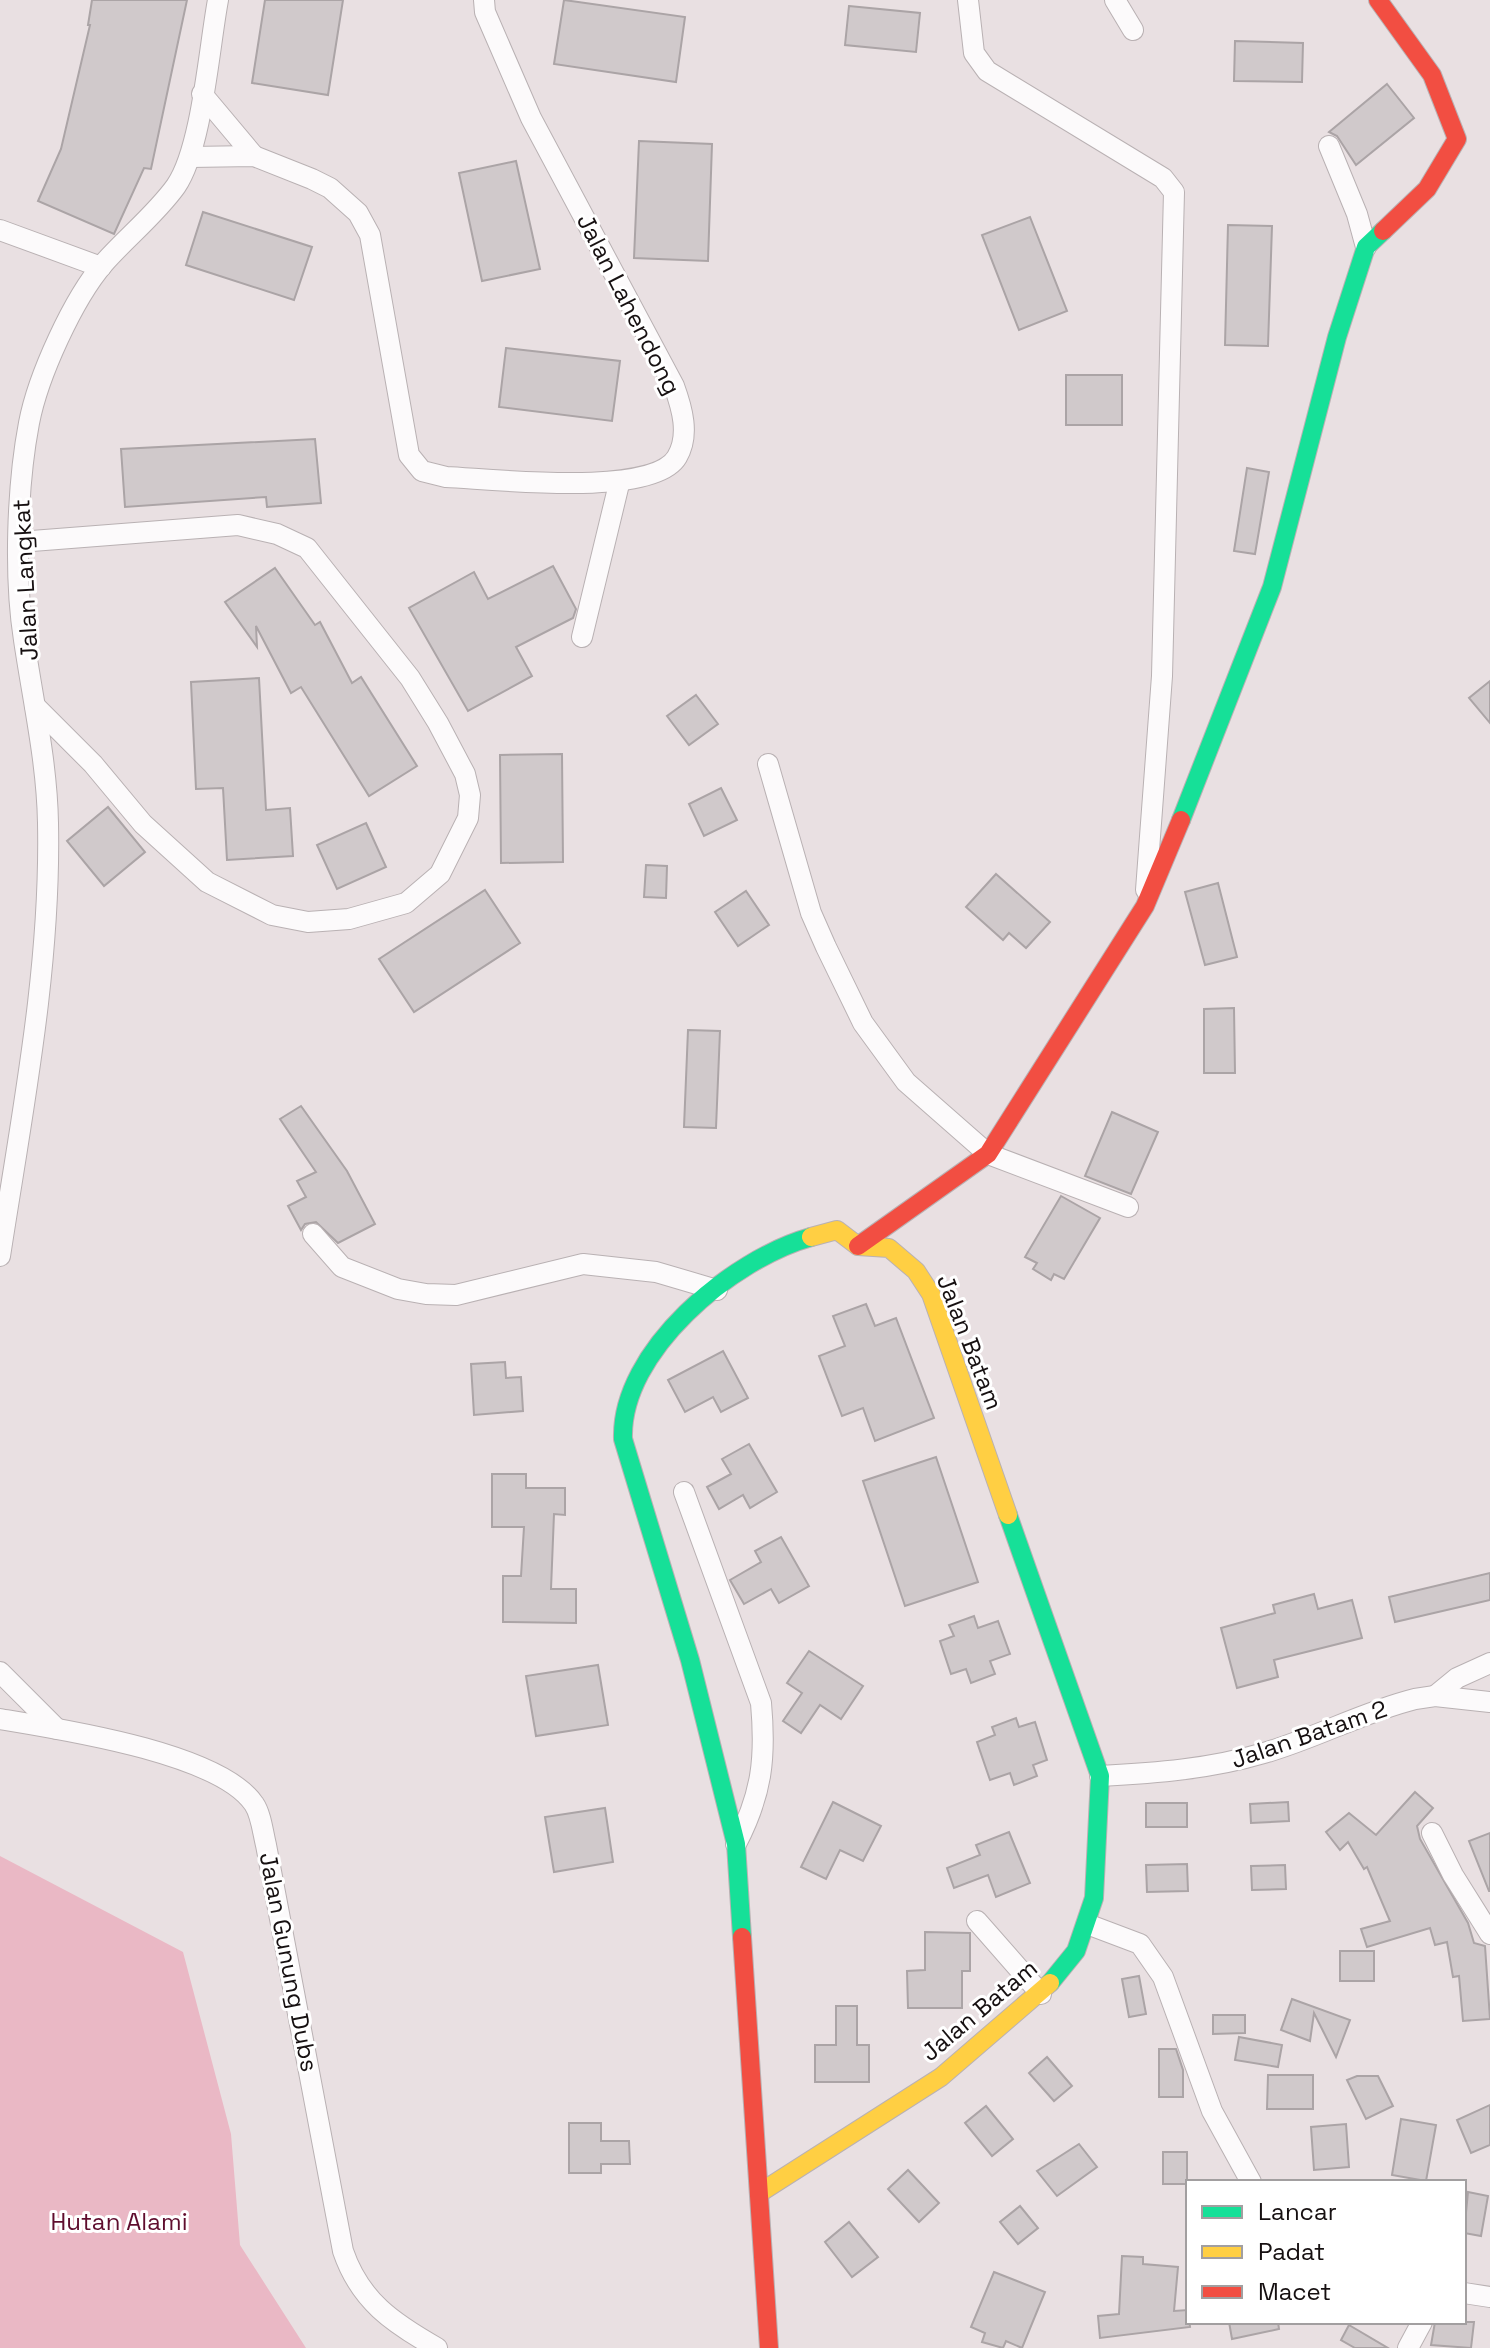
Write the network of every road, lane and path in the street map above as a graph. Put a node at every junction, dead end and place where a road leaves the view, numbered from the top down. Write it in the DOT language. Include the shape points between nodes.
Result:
graph roads {
  1 [pos="218,0"];
  2 [pos="484,0"];
  3 [pos="968,0"];
  4 [pos="1115,0"];
  5 [pos="1378,0"];
  6 [pos="1133,30"];
  7 [pos="202,94"];
  8 [pos="1329,146"];
  9 [pos="254,156"];
  10 [pos="190,157"];
  11 [pos="0,230"];
  12 [pos="1366,247"];
  13 [pos="101,267"];
  14 [pos="619,484"];
  15 [pos="19,542"];
  16 [pos="582,637"];
  17 [pos="35,706"];
  18 [pos="768,764"];
  19 [pos="1145,906"];
  20 [pos="988,1154"];
  21 [pos="1128,1207"];
  22 [pos="313,1234"];
  23 [pos="858,1246"];
  24 [pos="0,1256"];
  25 [pos="717,1290"];
  26 [pos="684,1492"];
  27 [pos="1490,1663"];
  28 [pos="0,1672"];
  29 [pos="1435,1696"];
  30 [pos="1480,1701"];
  31 [pos="0,1719"];
  32 [pos="57,1729"];
  33 [pos="1100,1776"];
  34 [pos="1432,1833"];
  35 [pos="736,1844"];
  36 [pos="977,1921"];
  37 [pos="1087,1924"];
  38 [pos="1490,1934"];
  39 [pos="1041,1994"];
  40 [pos="1250,2180"];
  41 [pos="761,2192"];
  42 [pos="1466,2293"];
  43 [pos="1490,2297"];
  44 [pos="1421,2324"];
  45 [pos="437,2348"];
  46 [pos="769,2348"];
  47 [pos="1408,2348"];
  1 -- 7 [label="street, Jalan Langkat"];
  2 -- 14 [label="street, Jalan Lahendong" via="531,118 680,404 684,424 677,457 664,471"];
  3 -- 19 [label="street" via="974,53 987,71 1163,178 1174,192 1162,676"];
  4 -- 6 [label="street"];
  5 -- 12 [label="street" via="1432,75 1457,139 1427,189"];
  7 -- 9 [label="street"];
  7 -- 10 [label="street, Jalan Langkat"];
  8 -- 12 [label="street"];
  9 -- 10 [label="street"];
  9 -- 14 [label="street, Jalan Lahendong" via="330,188 358,213 370,235 409,455 422,471 446,477"];
  10 -- 13 [label="street, Jalan Langkat" via="176,185"];
  11 -- 13 [label="street"];
  12 -- 19 [label="street" via="1272,587"];
  13 -- 15 [label="street, Jalan Langkat" via="49,357 29,419"];
  14 -- 16 [label="street"];
  15 -- 17 [label="street, Jalan Langkat" via="23,636"];
  15 -- 17 [label="street" via="238,525 307,548 410,678 438,723 465,774 468,818 440,874 406,903 349,919 308,922 272,915 207,882 143,824"];
  17 -- 24 [label="street, Jalan Langkat" via="48,821 45,931"];
  18 -- 20 [label="street" via="811,913 863,1023 906,1082"];
  19 -- 20 [label="street"];
  20 -- 21 [label="street"];
  20 -- 23 [label="street"];
  22 -- 25 [label="street" via="342,1267 426,1294 469,1292 583,1264 656,1272"];
  23 -- 25 [label="street, Jalan Batam" via="837,1230 815,1233 788,1242"];
  23 -- 33 [label="street, Jalan Batam" via="889,1248 916,1271 931,1294"];
  25 -- 35 [label="street, Jalan Batam" via="682,1317 651,1353 623,1411 623,1439 690,1660"];
  26 -- 35 [label="street" via="761,1703 761,1786"];
  27 -- 29 [label="street" via="1457,1678"];
  28 -- 32 [label="street"];
  29 -- 30 [label="street, Jalan Batam 2"];
  29 -- 33 [label="street, Jalan Batam 2" via="1391,1705 1222,1764"];
  31 -- 32 [label="street, Jalan Gunung Dubs"];
  32 -- 45 [label="street, Jalan Gunung Dubs" via="203,1767 230,1780 254,1804 352,2278 396,2325"];
  33 -- 37 [label="street, Jalan Batam" via="1094,1898"];
  34 -- 38 [label="street"];
  35 -- 41 [label="street, Jalan Batam"];
  36 -- 39 [label="street"];
  37 -- 39 [label="street, Jalan Batam" via="1076,1951"];
  37 -- 40 [label="street" via="1140,1944 1163,1977 1212,2111"];
  39 -- 41 [label="street, Jalan Batam" via="941,2077"];
  41 -- 46 [label="street, Jalan Batam"];
  42 -- 43 [label="street"];
  44 -- 47 [label="street"];
}
